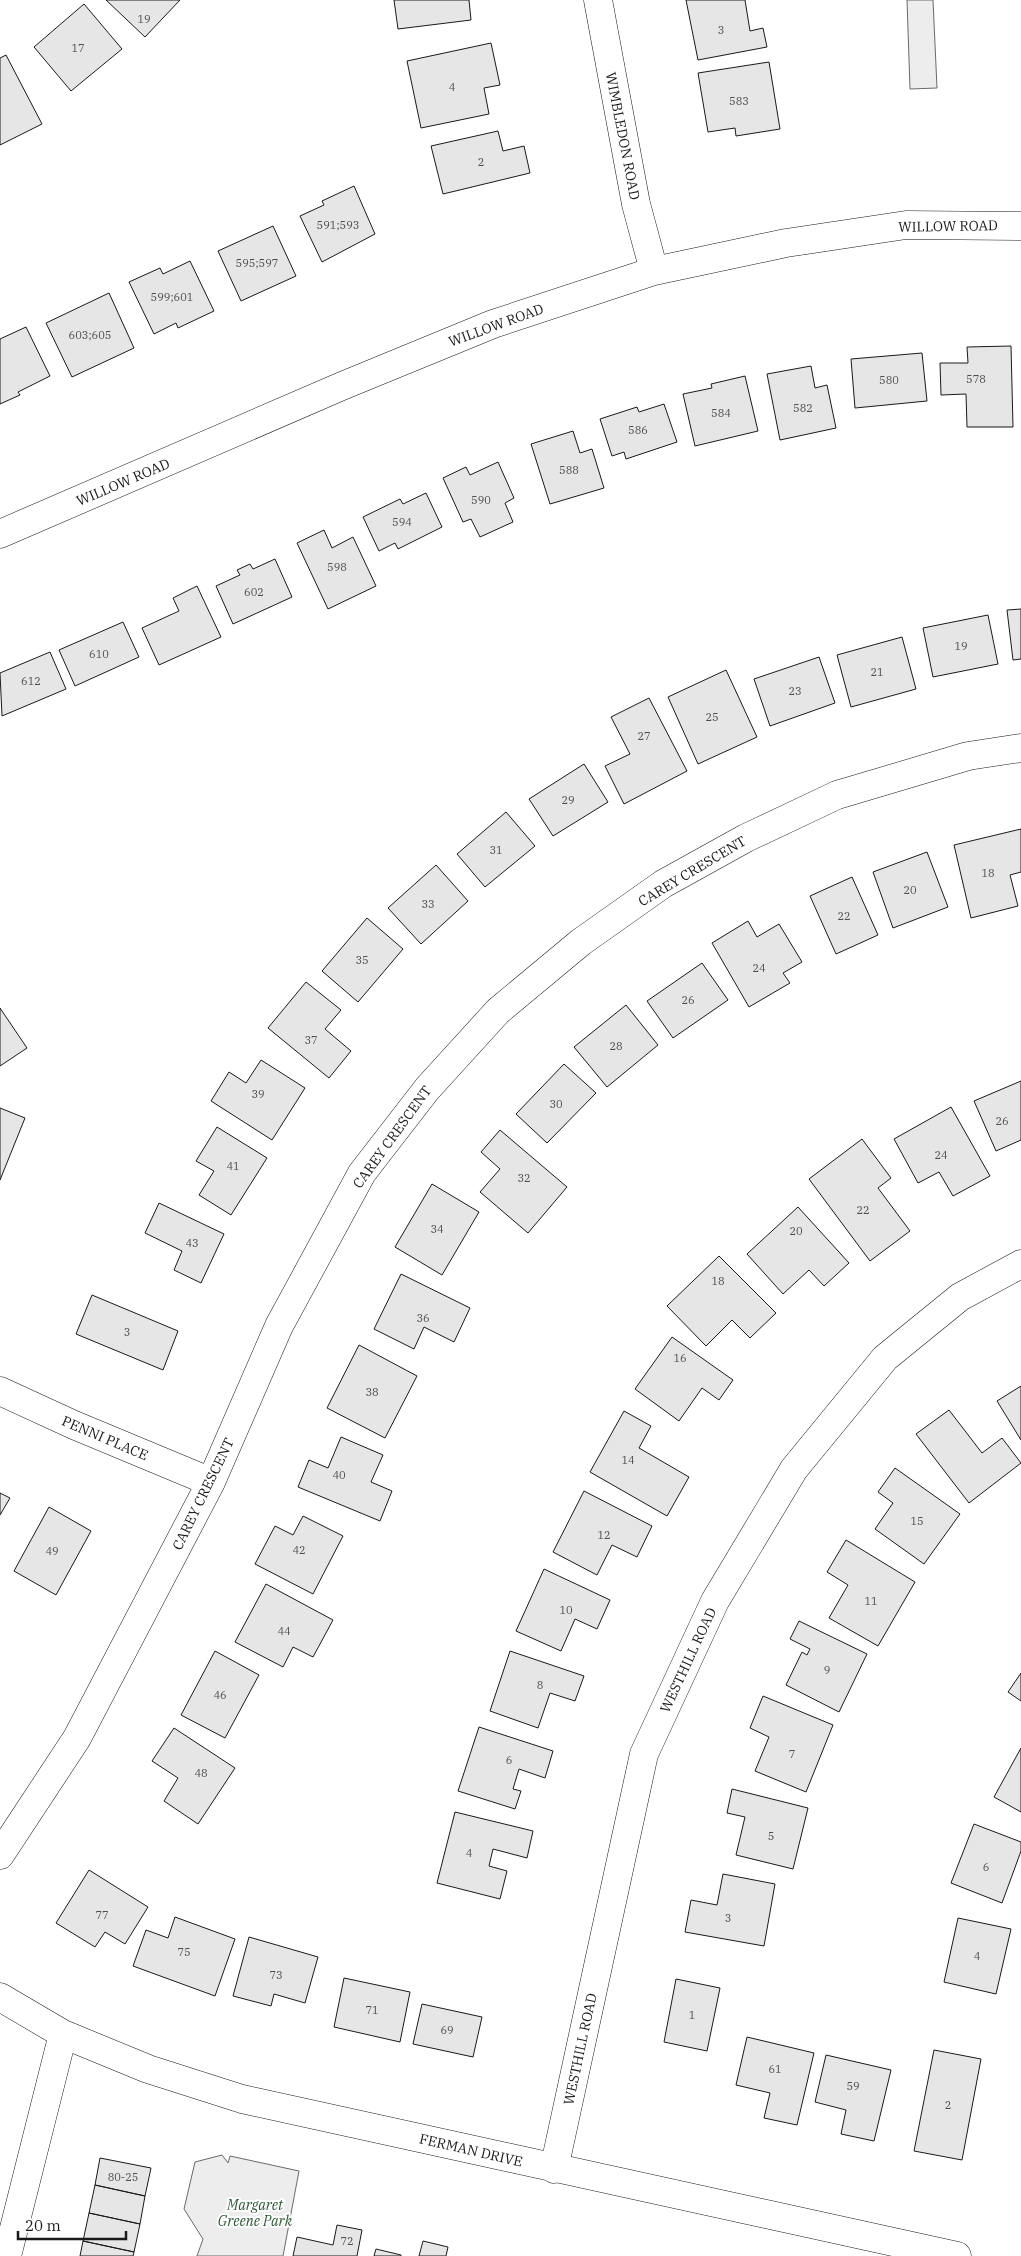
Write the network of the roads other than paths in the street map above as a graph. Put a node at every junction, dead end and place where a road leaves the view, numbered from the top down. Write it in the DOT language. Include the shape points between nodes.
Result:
graph roads {
  1 [pos="598,0"];
  2 [pos="1021,226"];
  3 [pos="654,271"];
  4 [pos="0,534"];
  5 [pos="1021,748"];
  6 [pos="1021,1264"];
  7 [pos="0,1391"];
  8 [pos="211,1482"];
  9 [pos="0,1855"];
  10 [pos="0,1997"];
  11 [pos="63,2034"];
  12 [pos="554,2169"];
  13 [pos="7,2256"];
  14 [pos="957,2256"];
  1 -- 3 [label="street, WIMBLEDON ROAD" via="636,204"];
  2 -- 3 [label="street, WILLOW ROAD" via="906,225 786,243"];
  3 -- 4 [label="street, WILLOW ROAD" via="493,324"];
  5 -- 8 [label="street, CAREY CRESCENT" via="968,756 837,796 746,838 663,884 581,942 498,1012 427,1089 362,1173 280,1326"];
  6 -- 12 [label="street, WESTHILL ROAD" via="960,1297 885,1358 794,1469 715,1601 644,1754"];
  7 -- 8 [label="street, PENNI PLACE"];
  8 -- 9 [label="street, CAREY CRESCENT" via="77,1738"];
  10 -- 11 [label="street, FERMAN DRIVE"];
  11 -- 12 [label="street, FERMAN DRIVE" via="148,2070 242,2098"];
  11 -- 13 [label="street"];
  12 -- 14 [label="street, FERMAN DRIVE"];
}
